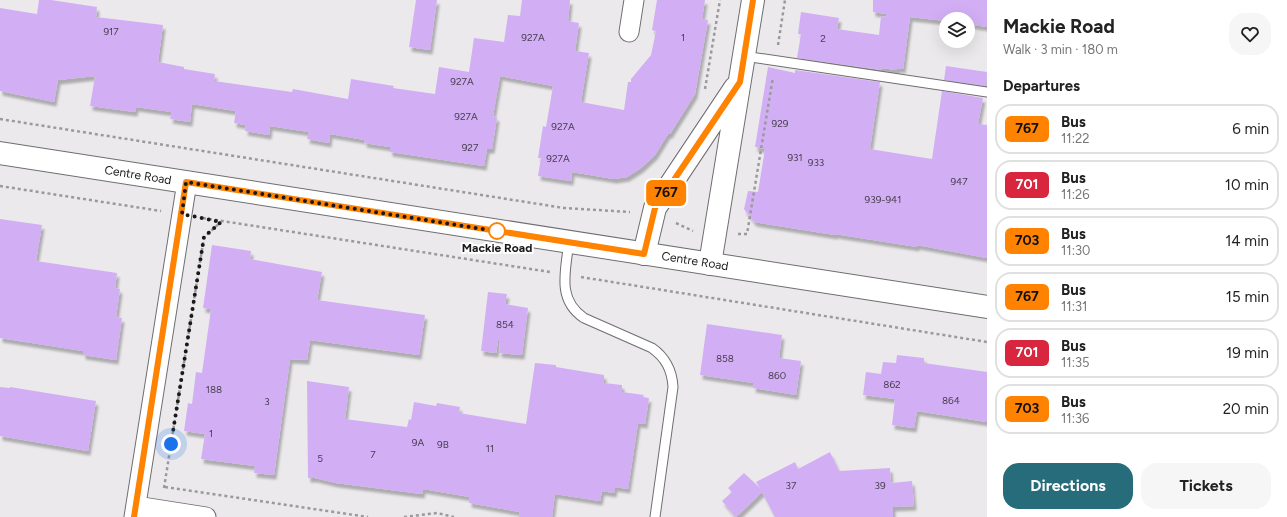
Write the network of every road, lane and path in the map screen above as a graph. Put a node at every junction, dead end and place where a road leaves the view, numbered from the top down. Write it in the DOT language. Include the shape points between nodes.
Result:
graph roads {
  1 [pos="634,0"];
  2 [pos="720,0"];
  3 [pos="753,0"];
  4 [pos="629,32"];
  5 [pos="744,56"];
  6 [pos="740,82"];
  7 [pos="705,92"];
  8 [pos="987,92"];
  9 [pos="0,119"];
  10 [pos="0,153"];
  11 [pos="186,182"];
  12 [pos="0,186"];
  13 [pos="635,206"];
  14 [pos="182,214"];
  15 [pos="221,222"];
  16 [pos="569,242"];
  17 [pos="644,254"];
  18 [pos="710,264"];
  19 [pos="565,274"];
  20 [pos="987,307"];
  21 [pos="987,342"];
  22 [pos="164,487"];
  23 [pos="161,510"];
  24 [pos="135,512"];
  25 [pos="206,517"];
  26 [pos="368,517"];
  27 [pos="404,517"];
  28 [pos="454,517"];
  29 [pos="655,517"];
  1 -- 4 [label="street"];
  2 -- 7 [label="path"];
  3 -- 5 [label="main road"];
  5 -- 6 [label="main road"];
  5 -- 8 [label="lane"];
  6 -- 17 [label="main road" via="655,208"];
  6 -- 18 [label="main road"];
  9 -- 13 [label="path" via="564,208 631,212"];
  10 -- 11 [label="main road, Centre Road"];
  11 -- 14 [label="street"];
  11 -- 16 [label="main road, Centre Road"];
  12 -- 14 [label="path"];
  14 -- 15 [label="path"];
  14 -- 24 [label="street"];
  15 -- 19 [label="path"];
  15 -- 22 [label="path" via="204,237"];
  16 -- 17 [label="main road, Centre Road"];
  16 -- 19 [label="lane"];
  17 -- 18 [label="main road, Centre Road"];
  18 -- 20 [label="main road, Centre Road"];
  19 -- 21 [label="path"];
  19 -- 29 [label="lane" via="565,292 576,313 652,348 670,368 673,387"];
  22 -- 23 [label="path"];
  22 -- 26 [label="path"];
  23 -- 24 [label="street"];
  23 -- 25 [label="street"];
  27 -- 28 [label="path" via="437,513"];
}
